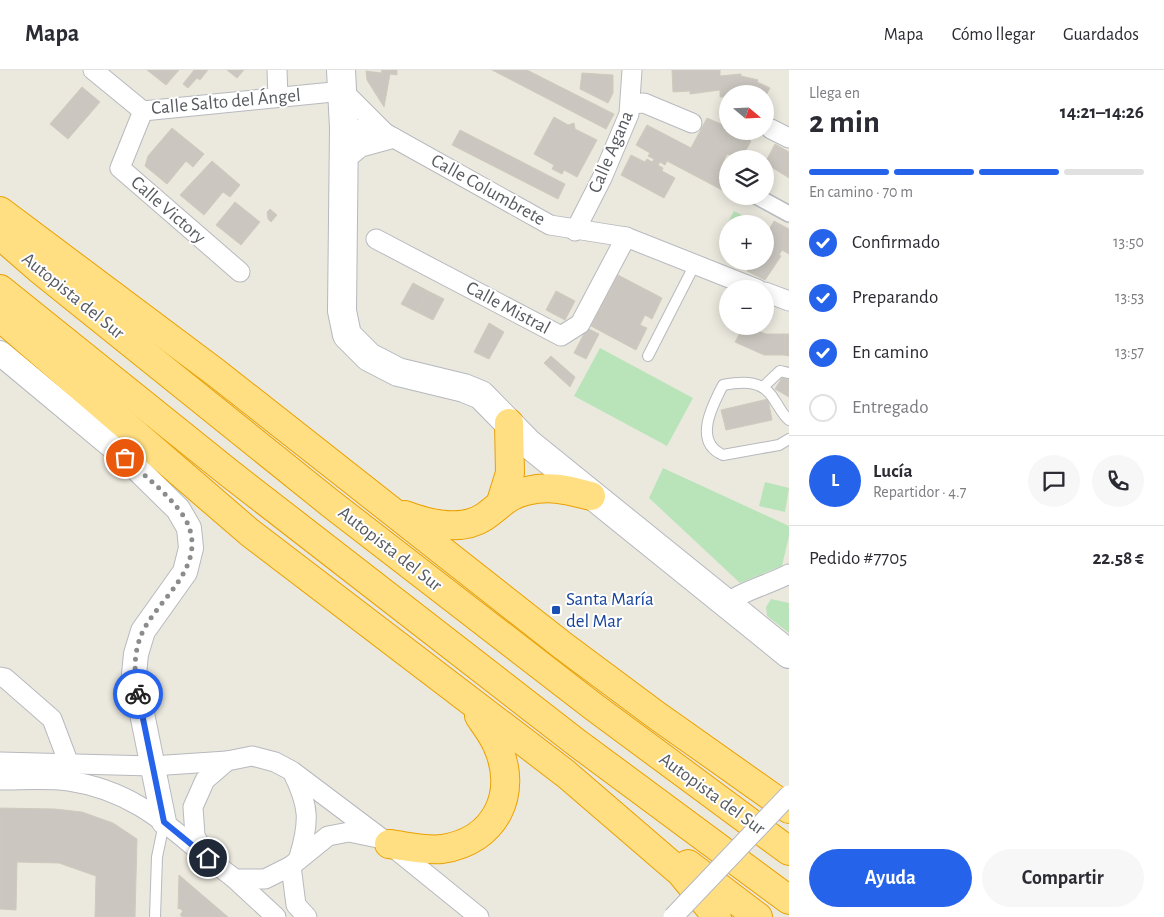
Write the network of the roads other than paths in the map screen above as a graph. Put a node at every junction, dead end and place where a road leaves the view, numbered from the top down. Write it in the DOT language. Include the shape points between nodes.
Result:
graph roads {
  1 [pos="93,70"];
  2 [pos="277,70"];
  3 [pos="632,70"];
  4 [pos="342,81"];
  5 [pos="278,97"];
  6 [pos="631,104"];
  7 [pos="142,111"];
  8 [pos="692,123"];
  9 [pos="344,128"];
  10 [pos="774,130"];
  11 [pos="389,136"];
  12 [pos="789,138"];
  13 [pos="344,161"];
  14 [pos="772,205"];
  15 [pos="0,211"];
  16 [pos="789,214"];
  17 [pos="575,231"];
  18 [pos="0,235"];
  19 [pos="626,238"];
  20 [pos="376,239"];
  21 [pos="694,266"];
  22 [pos="240,272"];
  23 [pos="732,280"];
  24 [pos="0,289"];
  25 [pos="774,295"];
  26 [pos="789,301"];
  27 [pos="0,317"];
  28 [pos="0,353"];
  29 [pos="648,356"];
  30 [pos="789,372"];
  31 [pos="764,386"];
  32 [pos="789,420"];
  33 [pos="509,423"];
  34 [pos="789,439"];
  35 [pos="591,496"];
  36 [pos="500,502"];
  37 [pos="393,510"];
  38 [pos="789,574"];
  39 [pos="765,585"];
  40 [pos="789,586"];
  41 [pos="736,611"];
  42 [pos="789,654"];
  43 [pos="2,676"];
  44 [pos="472,703"];
  45 [pos="0,762"];
  46 [pos="227,762"];
  47 [pos="69,764"];
  48 [pos="152,766"];
  49 [pos="292,771"];
  50 [pos="0,780"];
  51 [pos="789,795"];
  52 [pos="789,809"];
  53 [pos="163,827"];
  54 [pos="640,837"];
  55 [pos="385,841"];
  56 [pos="789,851"];
  57 [pos="208,858"];
  58 [pos="295,862"];
  59 [pos="235,879"];
  60 [pos="789,900"];
  61 [pos="155,917"];
  62 [pos="268,917"];
  63 [pos="276,917"];
  64 [pos="307,917"];
  65 [pos="479,917"];
  66 [pos="672,917"];
  67 [pos="717,917"];
  68 [pos="758,917"];
  1 -- 7 [label="street, Calle Salto del Ángel"];
  2 -- 5 [label="street"];
  3 -- 6 [label="street, Calle Agana"];
  4 -- 5 [label="street, Calle Salto del Ángel"];
  4 -- 9 [label="main road"];
  4 -- 11 [label="street, Calle Columbrete"];
  5 -- 7 [label="street, Calle Salto del Ángel"];
  6 -- 8 [label="street" via="644,103"];
  6 -- 17 [label="street, Calle Agana" via="602,178"];
  7 -- 22 [label="street, Calle Victory" via="120,168"];
  9 -- 11 [label="street, Calle Columbrete"];
  9 -- 13 [label="main road"];
  10 -- 12 [label="street"];
  11 -- 13 [label="street" via="361,148"];
  11 -- 17 [label="street, Calle Columbrete" via="550,225"];
  13 -- 33 [label="main road" via="342,311 347,335 370,357 398,372 481,395"];
  14 -- 16 [label="street"];
  15 -- 37 [label="highway"];
  17 -- 19 [label="street, Calle Columbrete"];
  18 -- 56 [label="highway, Autopista del Sur" via="330,503 594,707"];
  19 -- 20 [label="street, Calle Mistral" via="580,324 560,336"];
  19 -- 21 [label="street, Calle Columbrete"];
  21 -- 23 [label="street, Calle Columbrete"];
  21 -- 29 [label="lane"];
  24 -- 60 [label="highway, Autopista del Sur" via="229,473 546,719"];
  25 -- 26 [label="street"];
  27 -- 44 [label="highway" via="249,532"];
  28 -- 48 [label="street" via="125,458 178,509 189,528 191,548 185,572 143,631 136,654 134,674"];
  30 -- 31 [label="lane" via="780,371"];
  31 -- 32 [label="lane"];
  31 -- 34 [label="lane" via="738,382 723,385 709,411 706,436 710,446 723,456 779,445"];
  33 -- 35 [label="main road"];
  33 -- 36 [label="highway" via="510,473"];
  35 -- 36 [label="highway" via="553,487 525,491"];
  35 -- 41 [label="main road"];
  36 -- 37 [label="highway" via="483,517 458,526 434,523"];
  37 -- 52 [label="highway" via="656,715"];
  38 -- 39 [label="street"];
  39 -- 40 [label="street"];
  39 -- 41 [label="street" via="752,601"];
  41 -- 42 [label="main road"];
  43 -- 47 [label="street" via="52,719"];
  44 -- 54 [label="highway" via="566,774"];
  44 -- 55 [label="highway" via="497,744 501,757 506,790 501,811 475,836 460,844 428,849"];
  45 -- 47 [label="street"];
  46 -- 48 [label="street"];
  46 -- 49 [label="street" via="252,756"];
  46 -- 57 [label="street" via="205,780 193,807 195,836"];
  47 -- 48 [label="street"];
  48 -- 53 [label="street"];
  49 -- 55 [label="street"];
  49 -- 58 [label="street" via="308,814 306,836"];
  50 -- 53 [label="street" via="68,781 108,790 136,802"];
  51 -- 66 [label="street, bridge"];
  53 -- 57 [label="street"];
  53 -- 61 [label="lane" via="157,858"];
  53 -- 62 [label="street"];
  54 -- 67 [label="highway" via="681,873"];
  54 -- 68 [label="highway" via="657,842"];
  55 -- 58 [label="street" via="349,832 328,836"];
  55 -- 65 [label="street"];
  57 -- 59 [label="street"];
  58 -- 59 [label="street" via="265,879"];
  58 -- 64 [label="street" via="296,905"];
  59 -- 63 [label="street"];
}
